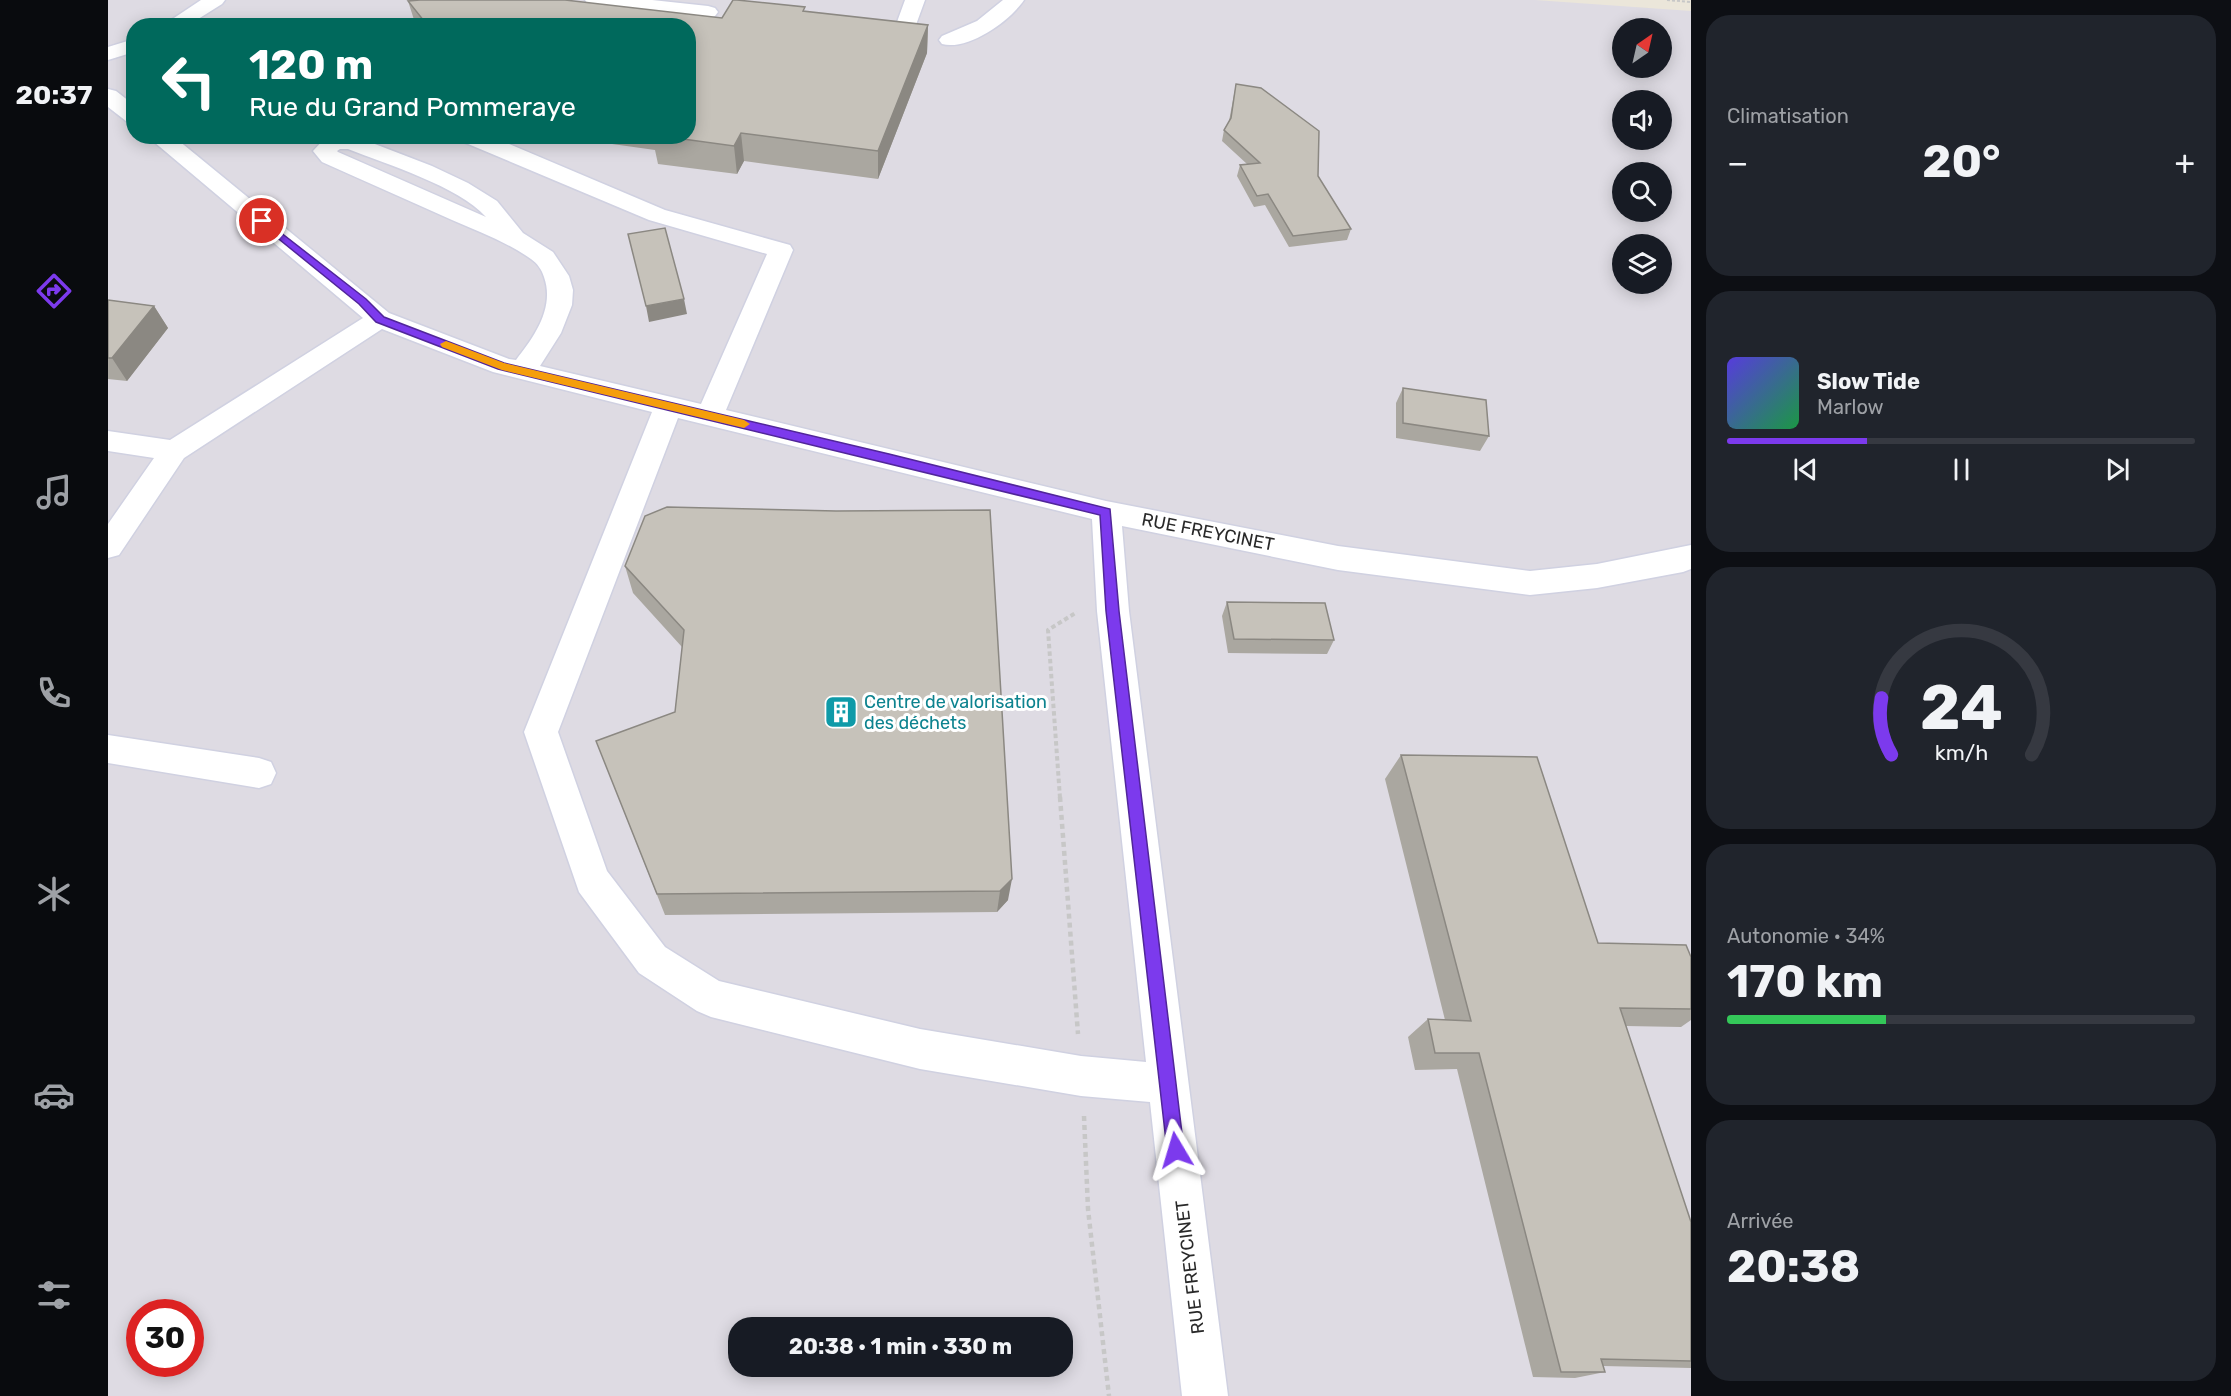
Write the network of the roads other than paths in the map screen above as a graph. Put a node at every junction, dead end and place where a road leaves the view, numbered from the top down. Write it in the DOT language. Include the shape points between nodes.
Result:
graph roads {
  1 [pos="215,0"];
  2 [pos="595,0"];
  3 [pos="915,0"];
  4 [pos="1014,0"];
  5 [pos="708,12"];
  6 [pos="185,18"];
  7 [pos="903,33"];
  8 [pos="949,40"];
  9 [pos="126,48"];
  10 [pos="108,54"];
  11 [pos="108,96"];
  12 [pos="126,110"];
  13 [pos="168,144"];
  14 [pos="329,144"];
  15 [pos="355,144"];
  16 [pos="488,144"];
  17 [pos="514,238"];
  18 [pos="380,319"];
  19 [pos="522,371"];
  20 [pos="668,406"];
  21 [pos="710,416"];
  22 [pos="108,441"];
  23 [pos="174,451"];
  24 [pos="1106,512"];
  25 [pos="108,547"];
  26 [pos="1691,556"];
  27 [pos="108,749"];
  28 [pos="259,773"];
  29 [pos="1168,1084"];
  30 [pos="1205,1396"];
  1 -- 6 [label="street"];
  2 -- 5 [label="street"];
  3 -- 7 [label="street"];
  4 -- 8 [label="street" via="993,20 970,34"];
  9 -- 10 [label="street"];
  11 -- 12 [label="street"];
  13 -- 18 [label="street"];
  14 -- 17 [label="street" via="324,151 330,157"];
  15 -- 17 [label="street" via="463,190 491,207"];
  16 -- 21 [label="street" via="657,215 781,250"];
  17 -- 19 [label="street" via="548,260 558,278 558,314 549,334"];
  18 -- 19 [label="street"];
  18 -- 23 [label="street"];
  19 -- 20 [label="street"];
  20 -- 21 [label="street"];
  20 -- 29 [label="street" via="541,732 592,880 652,960 711,999 920,1049 1082,1076"];
  21 -- 24 [label="street"];
  22 -- 23 [label="street"];
  23 -- 25 [label="street"];
  24 -- 26 [label="street, RUE FREYCINET" via="1338,558 1530,583 1597,576"];
  24 -- 29 [label="street, RUE FREYCINET" via="1113,611"];
  27 -- 28 [label="street"];
  29 -- 30 [label="street, RUE FREYCINET"];
}
